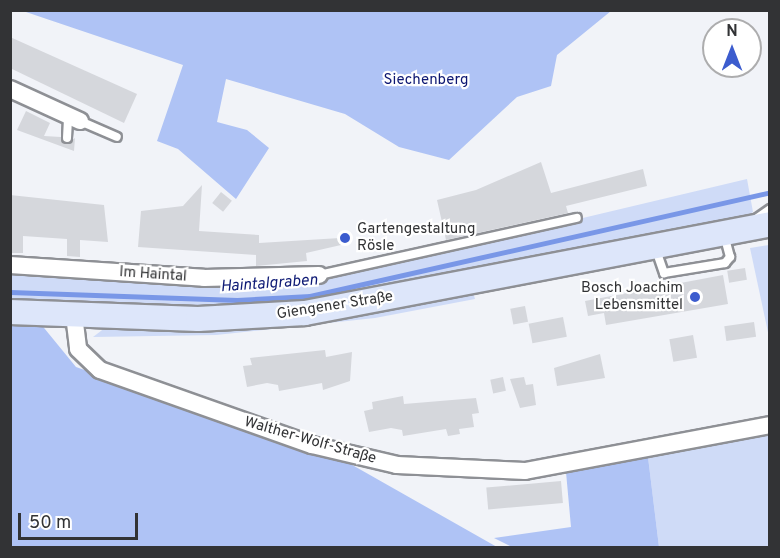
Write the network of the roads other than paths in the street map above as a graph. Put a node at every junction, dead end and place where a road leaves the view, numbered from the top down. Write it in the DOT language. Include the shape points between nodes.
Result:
graph roads {
  1 [pos="10,89"];
  2 [pos="74,118"];
  3 [pos="117,137"];
  4 [pos="67,138"];
  5 [pos="770,209"];
  6 [pos="577,218"];
  7 [pos="747,229"];
  8 [pos="10,265"];
  9 [pos="319,275"];
  10 [pos="10,312"];
  11 [pos="74,315"];
  12 [pos="770,425"];
  1 -- 2 [label="street"];
  2 -- 3 [label="lane"];
  2 -- 4 [label="lane"];
  5 -- 7 [label="lane"];
  6 -- 9 [label="lane, Im Haintal"];
  7 -- 11 [label="main road, Giengener Straße" via="305,313 221,319"];
  8 -- 9 [label="street, Im Haintal" via="204,278"];
  10 -- 11 [label="main road, Giengener Straße"];
  11 -- 12 [label="street, Walther-Wolf-Straße" via="78,349 100,370 312,445 397,465 525,471"];
}
